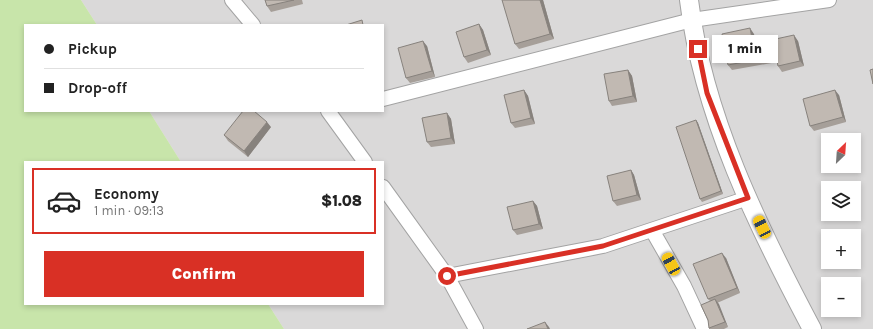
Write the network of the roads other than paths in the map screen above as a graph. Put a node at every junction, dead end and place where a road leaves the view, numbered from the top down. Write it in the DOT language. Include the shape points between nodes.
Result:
graph roads {
  1 [pos="232,0"];
  2 [pos="689,0"];
  3 [pos="829,0"];
  4 [pos="692,20"];
  5 [pos="252,24"];
  6 [pos="384,99"];
  7 [pos="331,112"];
  8 [pos="364,161"];
  9 [pos="384,188"];
  10 [pos="748,198"];
  11 [pos="652,230"];
  12 [pos="447,276"];
  13 [pos="476,329"];
  14 [pos="704,329"];
  15 [pos="812,329"];
  1 -- 5 [label="street"];
  2 -- 4 [label="street"];
  3 -- 4 [label="street"];
  4 -- 6 [label="street"];
  4 -- 10 [label="street" via="707,93"];
  7 -- 8 [label="street"];
  9 -- 12 [label="street"];
  10 -- 11 [label="street"];
  10 -- 15 [label="street"];
  11 -- 12 [label="street" via="603,246"];
  11 -- 14 [label="street" via="684,286"];
  12 -- 13 [label="street"];
}
